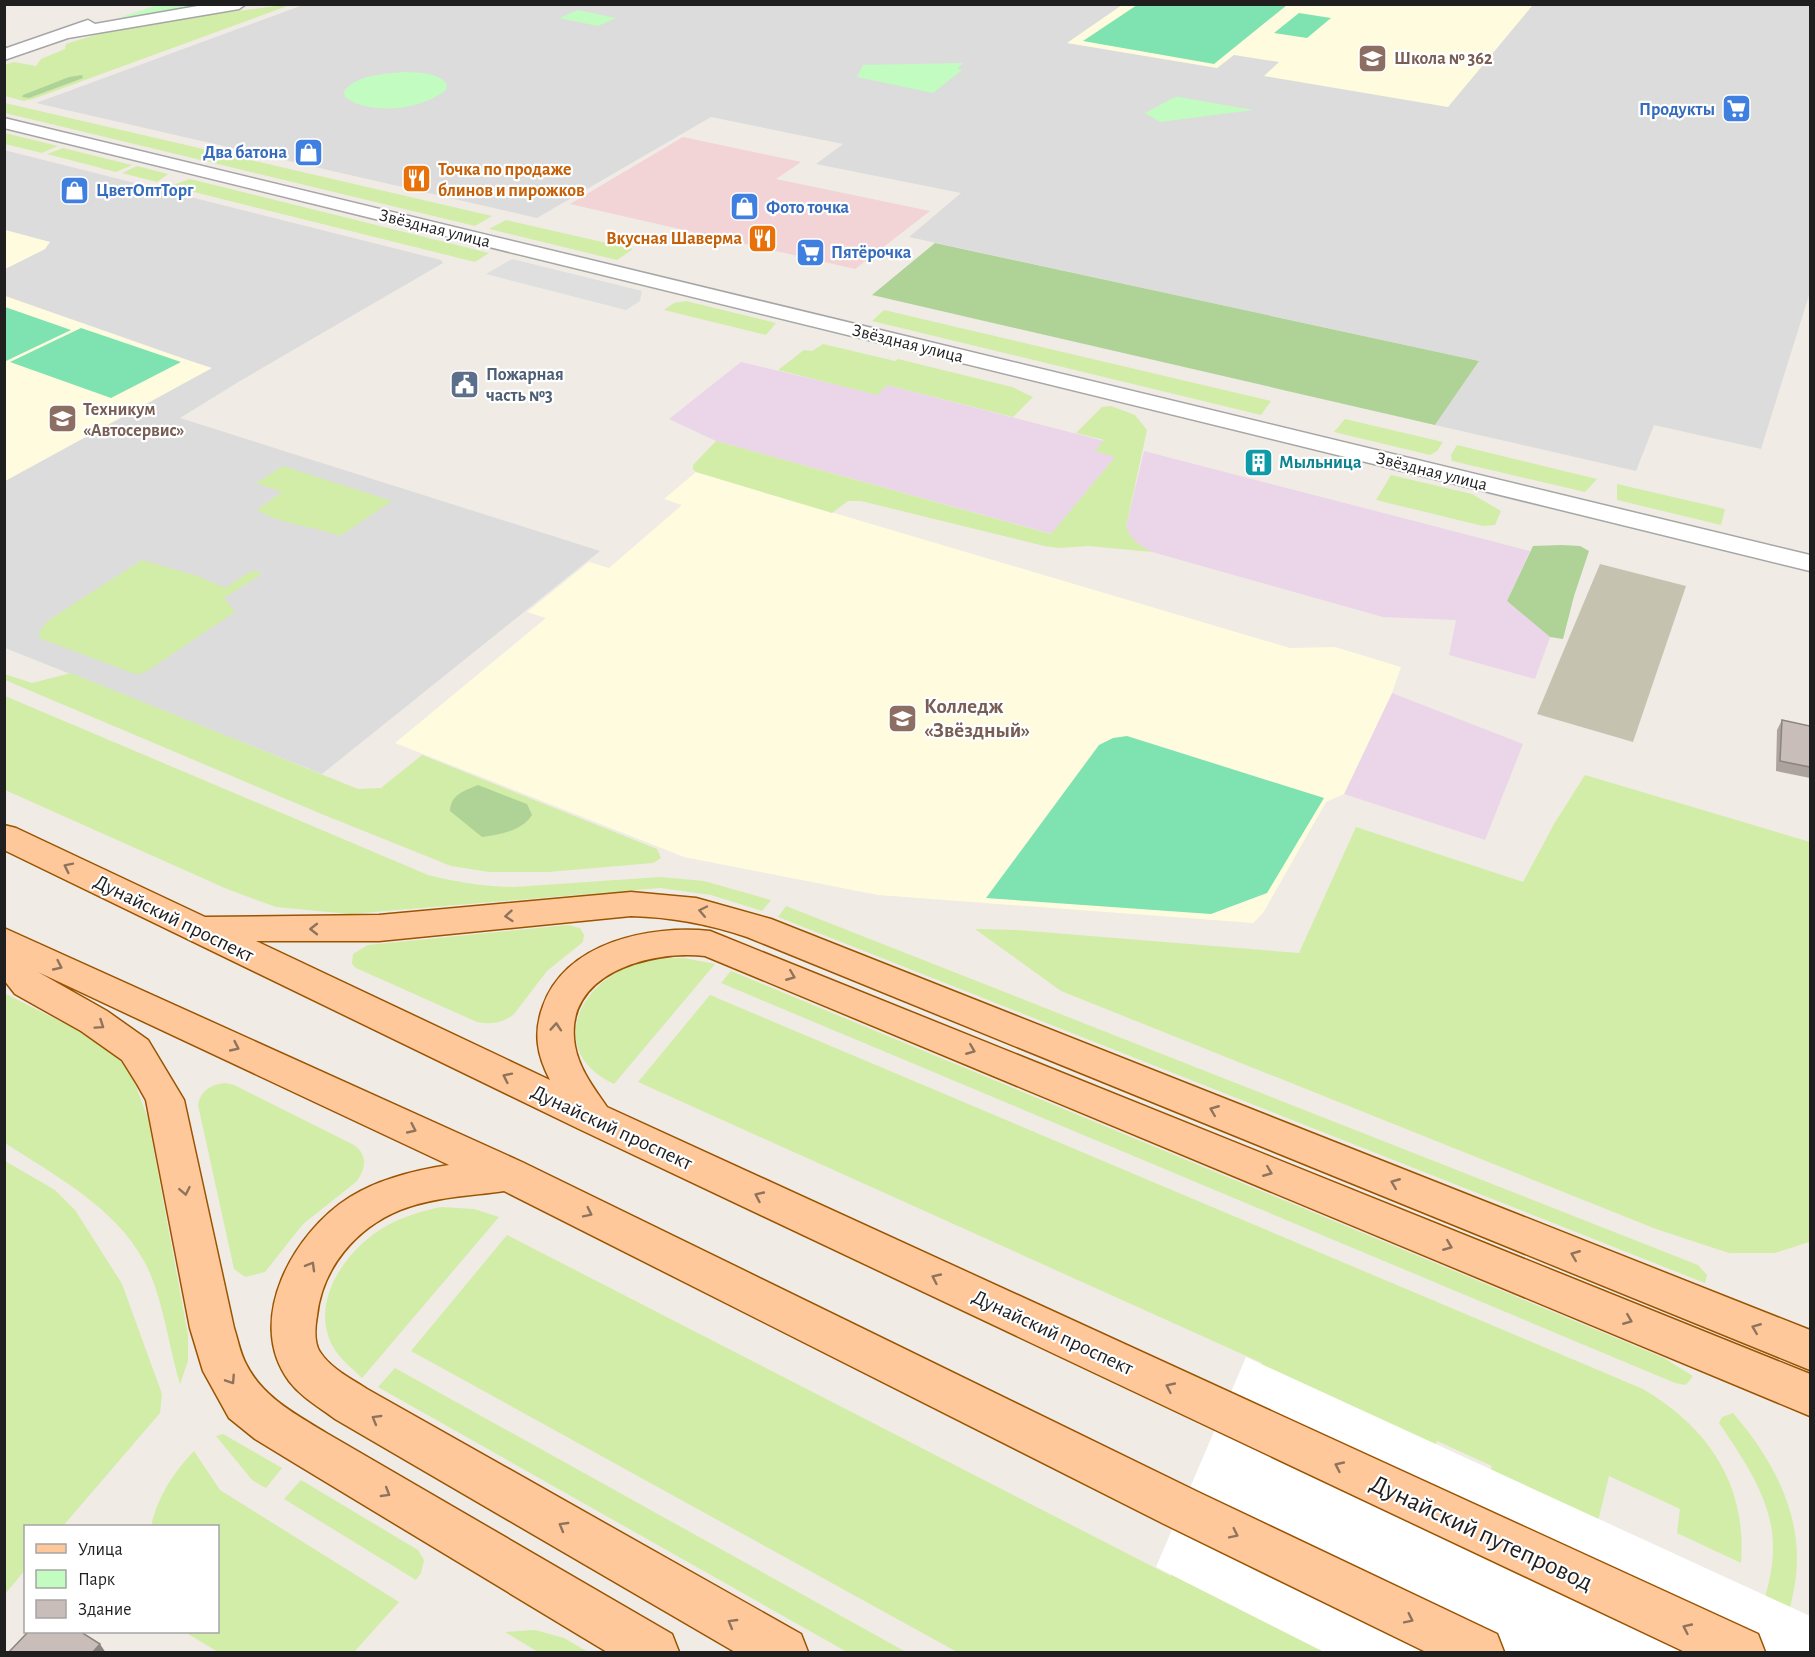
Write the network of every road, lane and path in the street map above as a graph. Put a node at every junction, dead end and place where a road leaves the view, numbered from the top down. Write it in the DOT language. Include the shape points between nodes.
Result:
graph roads {
  1 [pos="145,4"];
  2 [pos="239,4"];
  3 [pos="102,12"];
  4 [pos="68,33"];
  5 [pos="4,44"];
  6 [pos="4,55"];
  7 [pos="4,123"];
  8 [pos="1810,563"];
  9 [pos="4,836"];
  10 [pos="196,929"];
  11 [pos="4,941"];
  12 [pos="4,953"];
  13 [pos="593,1118"];
  14 [pos="508,1174"];
  15 [pos="1810,1350"];
  16 [pos="1810,1395"];
  17 [pos="1223,1411"];
  18 [pos="654,1653"];
  19 [pos="783,1653"];
  20 [pos="1479,1653"];
  21 [pos="1740,1653"];
  1 -- 4 [label="street"];
  2 -- 4 [label="street"];
  3 -- 5 [label="street"];
  4 -- 6 [label="street"];
  7 -- 8 [label="street, Звёздная улица"];
  10 -- 9 [label="main road, Дунайский проспект, one-way"];
  13 -- 10 [label="main road, Дунайский проспект, one-way"];
  15 -- 10 [label="main road, one-way" via="770,932 708,912 631,904 379,928"];
  11 -- 14 [label="main road, one-way"];
  12 -- 18 [label="main road, one-way" via="28,984 94,1021 135,1050 165,1101 212,1328 225,1371 245,1403 271,1424"];
  13 -- 16 [label="main road, one-way" via="568,1078 556,1041 555,1022 571,990 596,966 634,948 679,940 710,944"];
  17 -- 13 [label="main road, Дунайский проспект, one-way"];
  19 -- 14 [label="main road, one-way" via="351,1404 301,1362 294,1332 297,1298 309,1268 341,1227 370,1206 412,1189"];
  14 -- 20 [label="main road, one-way"];
  21 -- 17 [label="main road, Дунайский путепровод, one-way"];
}
